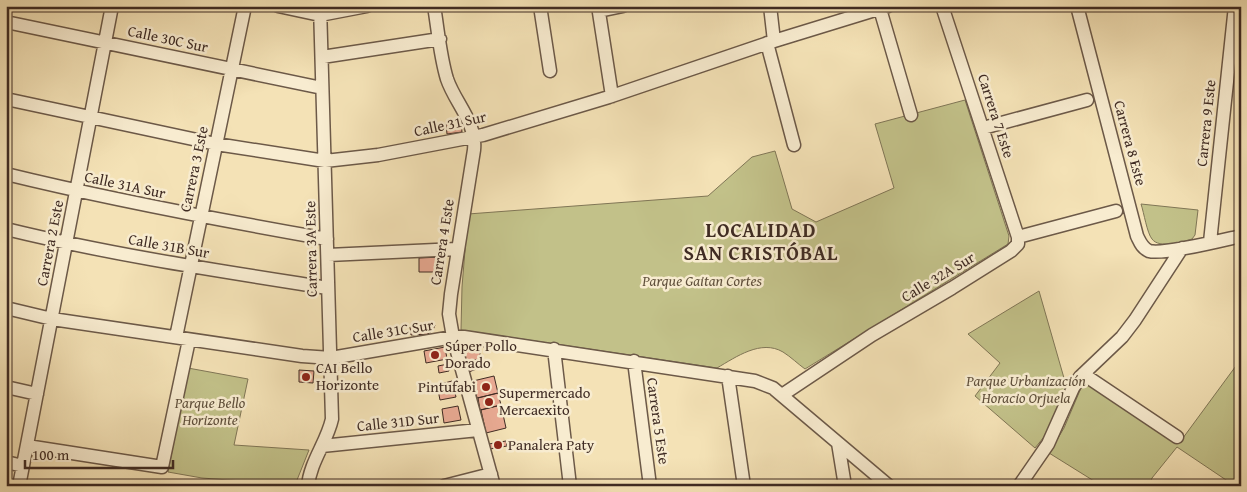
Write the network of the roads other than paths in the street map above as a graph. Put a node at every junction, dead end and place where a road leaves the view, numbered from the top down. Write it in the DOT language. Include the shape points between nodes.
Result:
graph roads {
  1 [pos="112,6"];
  2 [pos="245,6"];
  3 [pos="278,6"];
  4 [pos="367,6"];
  5 [pos="434,6"];
  6 [pos="540,6"];
  7 [pos="623,6"];
  8 [pos="770,6"];
  9 [pos="942,6"];
  10 [pos="1077,6"];
  11 [pos="1235,6"];
  12 [pos="599,8"];
  13 [pos="884,8"];
  14 [pos="320,10"];
  15 [pos="6,22"];
  16 [pos="440,39"];
  17 [pos="770,42"];
  18 [pos="105,43"];
  19 [pos="322,57"];
  20 [pos="232,69"];
  21 [pos="550,71"];
  22 [pos="322,88"];
  23 [pos="612,96"];
  24 [pos="6,99"];
  25 [pos="1087,100"];
  26 [pos="911,115"];
  27 [pos="91,116"];
  28 [pos="983,128"];
  29 [pos="474,138"];
  30 [pos="216,144"];
  31 [pos="794,145"];
  32 [pos="325,161"];
  33 [pos="6,174"];
  34 [pos="76,191"];
  35 [pos="1116,210"];
  36 [pos="201,217"];
  37 [pos="6,229"];
  38 [pos="1241,236"];
  39 [pos="1018,237"];
  40 [pos="327,239"];
  41 [pos="1210,242"];
  42 [pos="66,244"];
  43 [pos="1182,248"];
  44 [pos="457,250"];
  45 [pos="328,255"];
  46 [pos="190,266"];
  47 [pos="328,288"];
  48 [pos="6,308"];
  49 [pos="52,319"];
  50 [pos="453,337"];
  51 [pos="176,338"];
  52 [pos="189,340"];
  53 [pos="554,349"];
  54 [pos="331,358"];
  55 [pos="634,361"];
  56 [pos="1083,374"];
  57 [pos="728,376"];
  58 [pos="6,388"];
  59 [pos="37,394"];
  60 [pos="782,396"];
  61 [pos="478,430"];
  62 [pos="1177,437"];
  63 [pos="838,443"];
  64 [pos="27,446"];
  65 [pos="322,446"];
  66 [pos="6,462"];
  67 [pos="23,466"];
  68 [pos="492,480"];
  69 [pos="20,486"];
  70 [pos="308,486"];
  71 [pos="444,486"];
  72 [pos="570,486"];
  73 [pos="650,486"];
  74 [pos="744,486"];
  75 [pos="845,486"];
  76 [pos="889,486"];
  77 [pos="1019,486"];
  1 -- 18 [label="street, Carrera 2 Este"];
  2 -- 20 [label="street, Carrera 3 Este"];
  3 -- 14 [label="street"];
  4 -- 14 [label="street"];
  5 -- 16 [label="street, Carrera 4 Este"];
  6 -- 21 [label="street"];
  7 -- 12 [label="street"];
  8 -- 17 [label="street"];
  9 -- 28 [label="street, Carrera 7 Este"];
  10 -- 43 [label="street, Carrera 8 Este" via="1138,240 1154,252"];
  11 -- 41 [label="street, Carrera 9 Este"];
  12 -- 23 [label="street"];
  13 -- 17 [label="street, Calle 31 Sur"];
  13 -- 26 [label="street"];
  14 -- 19 [label="street, Carrera 3A Este"];
  15 -- 18 [label="street, Calle 30C Sur"];
  16 -- 19 [label="street"];
  16 -- 29 [label="street, Carrera 4 Este" via="450,88"];
  17 -- 23 [label="street, Calle 31 Sur"];
  17 -- 31 [label="street"];
  18 -- 20 [label="street, Calle 30C Sur"];
  18 -- 27 [label="street, Carrera 2 Este"];
  19 -- 22 [label="street, Carrera 3A Este"];
  20 -- 22 [label="street, Calle 30C Sur"];
  20 -- 30 [label="street, Carrera 3 Este"];
  22 -- 32 [label="street, Carrera 3A Este"];
  23 -- 29 [label="street, Calle 31 Sur"];
  24 -- 27 [label="street, Calle 31 Sur"];
  25 -- 28 [label="street"];
  27 -- 30 [label="street, Calle 31 Sur"];
  27 -- 34 [label="street, Carrera 2 Este"];
  28 -- 39 [label="street, Carrera 7 Este"];
  29 -- 32 [label="street, Calle 31 Sur"];
  29 -- 44 [label="street, Carrera 4 Este"];
  30 -- 32 [label="street, Calle 31 Sur"];
  30 -- 36 [label="street, Carrera 3 Este"];
  32 -- 40 [label="street, Carrera 3A Este"];
  33 -- 34 [label="street, Calle 31A Sur"];
  34 -- 36 [label="street, Calle 31A Sur"];
  34 -- 42 [label="street, Carrera 2 Este"];
  35 -- 39 [label="street"];
  36 -- 40 [label="street, Calle 31A Sur"];
  36 -- 46 [label="street, Carrera 3 Este"];
  37 -- 42 [label="street, Calle 31B Sur"];
  38 -- 41 [label="street, Carrera 8 Este"];
  39 -- 60 [label="street, Calle 32A Sur" via="1012,251 872,335"];
  40 -- 45 [label="street, Carrera 3A Este"];
  41 -- 43 [label="street, Carrera 8 Este"];
  42 -- 46 [label="street, Calle 31B Sur"];
  42 -- 49 [label="street, Carrera 2 Este"];
  43 -- 56 [label="street" via="1131,326"];
  44 -- 45 [label="street"];
  44 -- 50 [label="street, Carrera 4 Este" via="450,304"];
  45 -- 47 [label="street, Carrera 3A Este"];
  46 -- 47 [label="street, Calle 31B Sur"];
  46 -- 51 [label="street, Carrera 3 Este"];
  47 -- 54 [label="street, Carrera 3A Este"];
  48 -- 49 [label="street, Calle 31C Sur"];
  49 -- 51 [label="street, Calle 31C Sur"];
  49 -- 59 [label="street, Carrera 2 Este"];
  50 -- 53 [label="street, Calle 31C Sur"];
  50 -- 54 [label="street, Calle 31C Sur"];
  50 -- 61 [label="street, Carrera 4 Este"];
  51 -- 52 [label="street, Calle 31C Sur"];
  52 -- 54 [label="street, Calle 31C Sur"];
  52 -- 64 [label="street" via="162,467"];
  53 -- 55 [label="street, Calle 31C Sur"];
  53 -- 72 [label="street"];
  54 -- 65 [label="street, Carrera 3A Este" via="332,419"];
  55 -- 57 [label="street, Calle 31C Sur"];
  55 -- 73 [label="street, Carrera 5 Este"];
  56 -- 62 [label="street"];
  56 -- 77 [label="street" via="1073,388 1048,444"];
  57 -- 60 [label="street, Calle 31C Sur" via="764,383"];
  57 -- 74 [label="street"];
  58 -- 59 [label="street"];
  59 -- 64 [label="street, Carrera 2 Este"];
  60 -- 63 [label="street, Calle 31C Sur"];
  61 -- 65 [label="street, Calle 31D Sur"];
  61 -- 68 [label="street, Carrera 4 Este"];
  63 -- 75 [label="street"];
  63 -- 76 [label="street, Calle 31C Sur"];
  64 -- 67 [label="street, Carrera 2 Este"];
  65 -- 70 [label="street, Carrera 3A Este" via="310,471"];
  66 -- 67 [label="street"];
  67 -- 69 [label="street, Carrera 2 Este"];
  68 -- 71 [label="street"];
}
